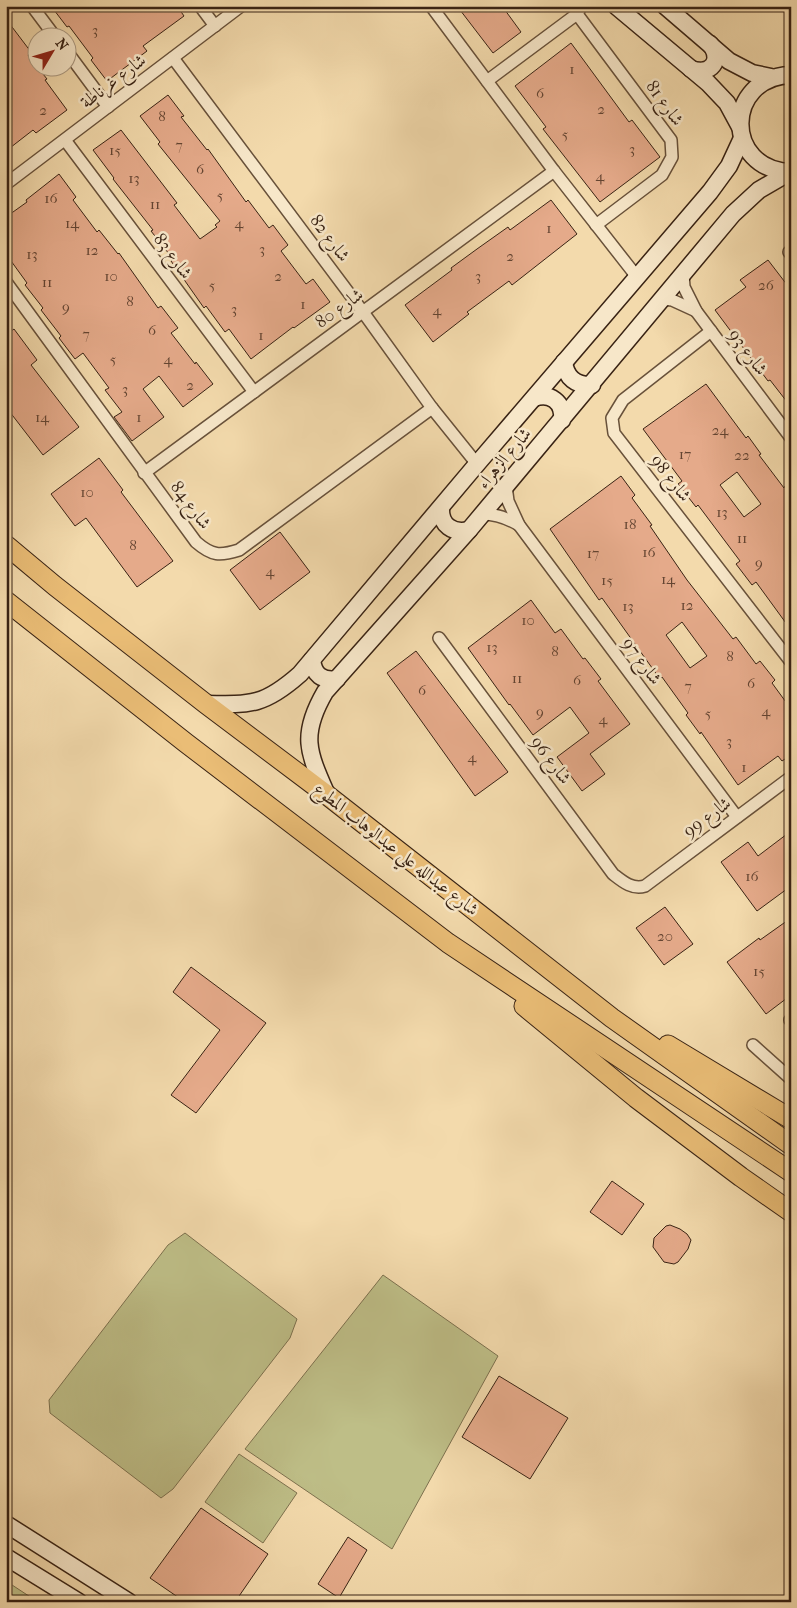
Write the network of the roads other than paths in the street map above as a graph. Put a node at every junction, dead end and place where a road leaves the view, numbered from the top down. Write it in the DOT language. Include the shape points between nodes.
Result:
graph roads {
  1 [pos="32,6"];
  2 [pos="200,6"];
  3 [pos="241,6"];
  4 [pos="431,6"];
  5 [pos="616,6"];
  6 [pos="665,6"];
  7 [pos="579,10"];
  8 [pos="215,26"];
  9 [pos="48,28"];
  10 [pos="709,43"];
  11 [pos="172,58"];
  12 [pos="78,66"];
  13 [pos="692,69"];
  14 [pos="791,74"];
  15 [pos="771,77"];
  16 [pos="487,81"];
  17 [pos="108,107"];
  18 [pos="741,133"];
  19 [pos="65,140"];
  20 [pos="554,172"];
  21 [pos="790,172"];
  22 [pos="6,184"];
  23 [pos="596,224"];
  24 [pos="683,274"];
  25 [pos="637,277"];
  26 [pos="6,282"];
  27 [pos="662,299"];
  28 [pos="696,311"];
  29 [pos="363,312"];
  30 [pos="711,332"];
  31 [pos="564,362"];
  32 [pos="592,385"];
  33 [pos="254,392"];
  34 [pos="534,398"];
  35 [pos="432,408"];
  36 [pos="562,420"];
  37 [pos="791,438"];
  38 [pos="477,464"];
  39 [pos="144,473"];
  40 [pos="506,486"];
  41 [pos="441,508"];
  42 [pos="483,514"];
  43 [pos="519,525"];
  44 [pos="469,530"];
  45 [pos="6,545"];
  46 [pos="6,601"];
  47 [pos="439,638"];
  48 [pos="312,660"];
  49 [pos="791,662"];
  50 [pos="337,679"];
  51 [pos="206,704"];
  52 [pos="791,777"];
  53 [pos="326,795"];
  54 [pos="737,817"];
  55 [pos="645,886"];
  56 [pos="448,943"];
  57 [pos="612,1018"];
  58 [pos="753,1045"];
  59 [pos="791,1079"];
  60 [pos="791,1119"];
  61 [pos="791,1145"];
  62 [pos="791,1172"];
  63 [pos="791,1212"];
  64 [pos="6,1524"];
  65 [pos="40,1545"];
  66 [pos="6,1556"];
  67 [pos="71,1565"];
  68 [pos="28,1570"];
  69 [pos="56,1587"];
  70 [pos="79,1602"];
  71 [pos="129,1602"];
  1 -- 9 [label="street"];
  2 -- 8 [label="street"];
  3 -- 8 [label="street, شارع غرناطة"];
  4 -- 16 [label="street"];
  5 -- 13 [label="street"];
  6 -- 10 [label="street"];
  7 -- 16 [label="street, شارع 81"];
  7 -- 23 [label="street, شارع 81" via="671,140 673,149 662,174"];
  8 -- 11 [label="street, شارع غرناطة"];
  10 -- 13 [label="street" via="716,57 713,65 699,72"];
  10 -- 15 [label="street" via="729,61 752,73"];
  11 -- 17 [label="street, شارع غرناطة"];
  11 -- 29 [label="street, شارع 82"];
  12 -- 17 [label="street"];
  13 -- 18 [label="street" via="727,103"];
  14 -- 15 [label="street"];
  15 -- 18 [label="street, شارع الزهراء" via="756,86 746,99 740,116"];
  16 -- 20 [label="street"];
  17 -- 19 [label="street, شارع غرناطة"];
  18 -- 21 [label="street" via="755,159 779,172"];
  18 -- 25 [label="street, شارع الزهراء" via="729,166"];
  19 -- 22 [label="street, شارع غرناطة"];
  19 -- 33 [label="street, شارع 83"];
  20 -- 23 [label="street"];
  20 -- 29 [label="street, شارع 80"];
  21 -- 24 [label="street, شارع الزهراء" via="758,190 733,214"];
  23 -- 25 [label="street"];
  24 -- 27 [label="street, شارع الزهراء"];
  24 -- 28 [label="street, شارع 93" via="684,287"];
  25 -- 31 [label="street, شارع الزهراء"];
  26 -- 39 [label="street, شارع 84"];
  27 -- 28 [label="street, شارع 93"];
  27 -- 32 [label="street, شارع الزهراء"];
  28 -- 30 [label="street, شارع 93"];
  29 -- 33 [label="street, شارع 80"];
  29 -- 35 [label="street, شارع 82"];
  30 -- 37 [label="street, شارع 93"];
  30 -- 49 [label="street, شارع 98" via="623,400 612,418 614,433"];
  31 -- 32 [label="street" via="572,380"];
  31 -- 34 [label="street, شارع الزهراء"];
  32 -- 36 [label="street, شارع الزهراء"];
  33 -- 39 [label="street, شارع 80"];
  34 -- 36 [label="street" via="546,396 558,402"];
  34 -- 38 [label="street, شارع الزهراء"];
  35 -- 38 [label="street, شارع 82"];
  35 -- 39 [label="street, شارع 84" via="255,539 226,554 205,550 196,542"];
  36 -- 40 [label="street, شارع الزهراء"];
  38 -- 41 [label="street, شارع الزهراء"];
  40 -- 42 [label="street, شارع الزهراء"];
  40 -- 43 [label="street, شارع 97" via="508,501"];
  41 -- 44 [label="street" via="446,525 456,531"];
  41 -- 48 [label="street, شارع الزهراء"];
  42 -- 43 [label="street, شارع 97" via="495,514"];
  42 -- 44 [label="street, شارع الزهراء"];
  43 -- 54 [label="street, شارع 97"];
  44 -- 50 [label="street, شارع الزهراء"];
  45 -- 51 [label="main road, شارع عبدالله علي عبدالوهاب المطوع"];
  46 -- 56 [label="main road"];
  47 -- 55 [label="street, شارع 96" via="613,874 631,886"];
  48 -- 50 [label="street" via="316,674 322,679"];
  48 -- 51 [label="street, شارع الزهراء" via="282,690 266,699 250,704"];
  50 -- 53 [label="street, شارع الزهراء" via="324,692 308,730 313,764"];
  51 -- 53 [label="main road, شارع عبدالله علي عبدالوهاب المطوع"];
  52 -- 54 [label="street, شارع 99"];
  53 -- 57 [label="main road, شارع عبدالله علي عبدالوهاب المطوع"];
  54 -- 55 [label="street, شارع 99"];
  56 -- 62 [label="main road"];
  56 -- 63 [label="main road" via="628,1092"];
  57 -- 60 [label="main road" via="677,1050"];
  57 -- 61 [label="main road, شارع عبدالله علي عبدالوهاب المطوع"];
  58 -- 59 [label="street"];
  64 -- 65 [label="street"];
  65 -- 67 [label="street"];
  65 -- 68 [label="street" via="40,1557"];
  66 -- 68 [label="street"];
  67 -- 69 [label="street" via="61,1571"];
  67 -- 71 [label="street"];
  68 -- 69 [label="street"];
  69 -- 70 [label="street"];
}
